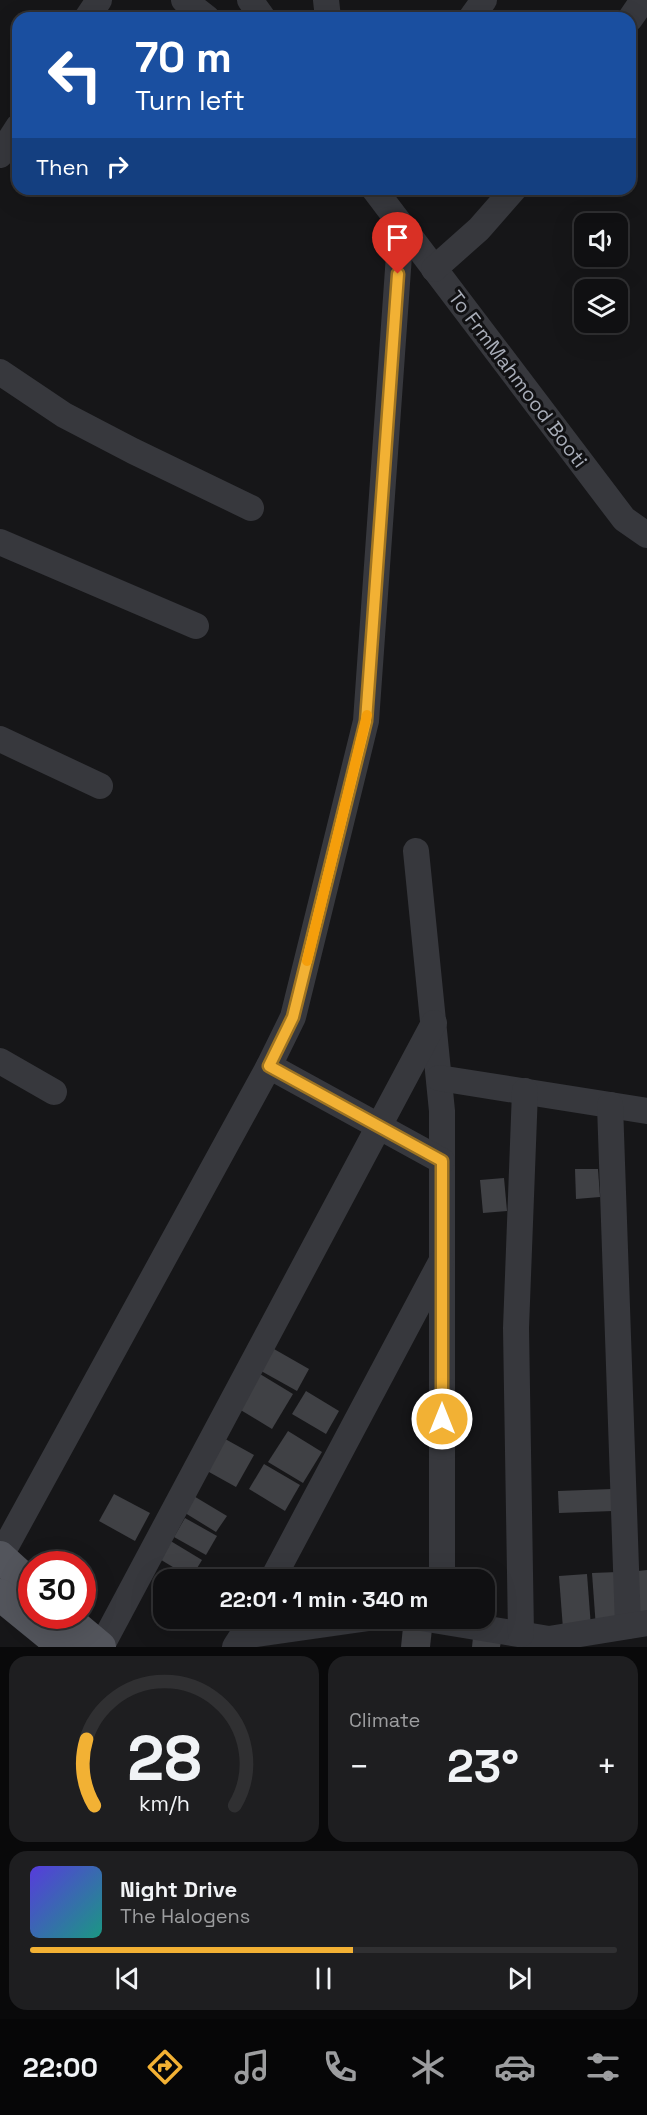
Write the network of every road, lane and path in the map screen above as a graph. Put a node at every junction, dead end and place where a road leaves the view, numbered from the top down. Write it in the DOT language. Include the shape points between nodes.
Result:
graph roads {
  1 [pos="184,0"];
  2 [pos="199,12"];
  3 [pos="12,136"];
  4 [pos="0,155"];
  5 [pos="378,195"];
  6 [pos="509,195"];
  7 [pos="401,227"];
  8 [pos="434,269"];
  9 [pos="0,372"];
  10 [pos="251,507"];
  11 [pos="647,535"];
  12 [pos="0,542"];
  13 [pos="196,626"];
  14 [pos="0,739"];
  15 [pos="100,786"];
  16 [pos="416,851"];
  17 [pos="434,1023"];
  18 [pos="0,1061"];
  19 [pos="269,1066"];
  20 [pos="439,1078"];
  21 [pos="525,1091"];
  22 [pos="54,1092"];
  23 [pos="610,1105"];
  24 [pos="647,1111"];
  25 [pos="378,1126"];
  26 [pos="442,1161"];
  27 [pos="443,1258"];
  28 [pos="0,1558"];
  29 [pos="278,1569"];
  30 [pos="442,1569"];
  31 [pos="18,1574"];
  32 [pos="0,1595"];
  33 [pos="637,1624"];
  34 [pos="79,1629"];
  35 [pos="282,1629"];
  36 [pos="490,1629"];
  37 [pos="243,1634"];
  38 [pos="520,1634"];
  39 [pos="64,1647"];
  40 [pos="100,1647"];
  1 -- 2 [label="street"];
  3 -- 4 [label="street"];
  5 -- 7 [label="street, To FrmMahmood Booti"];
  6 -- 8 [label="street" via="479,229"];
  7 -- 8 [label="street, To FrmMahmood Booti"];
  7 -- 19 [label="street" via="366,721 293,1017"];
  8 -- 11 [label="street, To FrmMahmood Booti" via="624,519"];
  9 -- 10 [label="street" via="64,415"];
  12 -- 13 [label="street"];
  14 -- 15 [label="street"];
  16 -- 17 [label="street"];
  17 -- 20 [label="street"];
  17 -- 25 [label="street"];
  18 -- 22 [label="street"];
  19 -- 25 [label="street"];
  19 -- 28 [label="street"];
  20 -- 21 [label="street"];
  20 -- 26 [label="street"];
  21 -- 23 [label="street"];
  21 -- 38 [label="street" via="516,1328"];
  23 -- 24 [label="street"];
  23 -- 33 [label="street"];
  25 -- 26 [label="street"];
  25 -- 40 [label="street"];
  26 -- 27 [label="street"];
  27 -- 29 [label="street"];
  27 -- 30 [label="street"];
  28 -- 31 [label="main road"];
  32 -- 39 [label="main road"];
  33 -- 38 [label="street" via="549,1639"];
  34 -- 40 [label="main road"];
  35 -- 37 [label="street"];
  36 -- 38 [label="street"];
}
